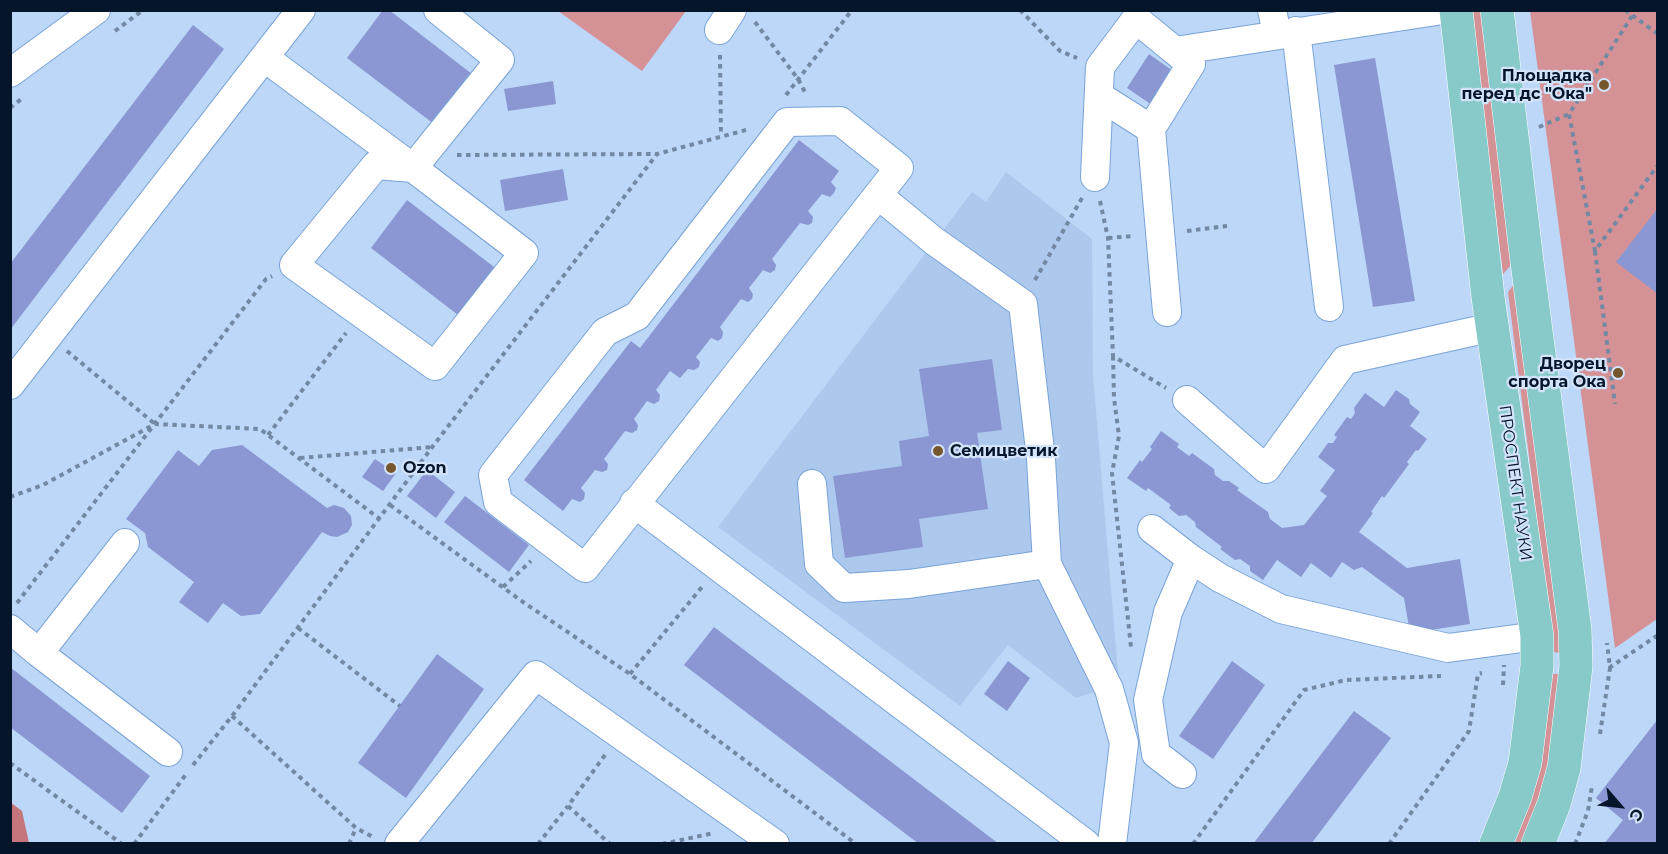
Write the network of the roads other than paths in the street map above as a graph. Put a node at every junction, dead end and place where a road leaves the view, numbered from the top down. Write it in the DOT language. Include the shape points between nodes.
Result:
graph roads {
  1 [pos="96,10"];
  2 [pos="301,10"];
  3 [pos="438,10"];
  4 [pos="1443,10"];
  5 [pos="1456,10"];
  6 [pos="1497,10"];
  7 [pos="1281,25"];
  8 [pos="1175,51"];
  9 [pos="265,58"];
  10 [pos="10,73"];
  11 [pos="1099,96"];
  12 [pos="1151,129"];
  13 [pos="418,161"];
  14 [pos="1095,177"];
  15 [pos="878,195"];
  16 [pos="1329,306"];
  17 [pos="1167,312"];
  18 [pos="1493,327"];
  19 [pos="10,385"];
  20 [pos="1187,400"];
  21 [pos="812,484"];
  22 [pos="634,503"];
  23 [pos="1152,529"];
  24 [pos="125,543"];
  25 [pos="1191,559"];
  26 [pos="1047,564"];
  27 [pos="10,628"];
  28 [pos="1537,636"];
  29 [pos="39,653"];
  30 [pos="168,752"];
  31 [pos="1182,774"];
  32 [pos="387,841"];
  33 [pos="775,843"];
  34 [pos="1086,843"];
  35 [pos="1112,843"];
  36 [pos="1496,843"];
  37 [pos="1538,843"];
  1 -- 10 [label="street"];
  2 -- 9 [label="street"];
  3 -- 13 [label="street" via="500,60"];
  4 -- 7 [label="street" via="1424,15"];
  5 -- 18 [label="main road, ПРОСПЕКТ НАУКИ"];
  6 -- 37 [label="main road" via="1575,630 1576,666 1563,768"];
  7 -- 8 [label="street"];
  7 -- 16 [label="street"];
  8 -- 11 [label="street" via="1136,19 1100,67"];
  8 -- 12 [label="street" via="1191,63"];
  9 -- 13 [label="street"];
  9 -- 19 [label="street"];
  11 -- 12 [label="street"];
  11 -- 14 [label="street"];
  12 -- 17 [label="street"];
  13 -- 13 [label="street" via="524,253 435,366 294,265 376,165"];
  15 -- 22 [label="street"];
  15 -- 22 [label="street" via="900,168 840,121 787,122 637,316 605,332 493,475 498,502 585,568"];
  15 -- 26 [label="street" via="934,241 1023,304 1041,459"];
  18 -- 20 [label="street" via="1345,360 1266,469"];
  18 -- 28 [label="main road, ПРОСПЕКТ НАУКИ"];
  21 -- 26 [label="street" via="819,564 844,588 909,584"];
  22 -- 34 [label="street"];
  23 -- 25 [label="street"];
  24 -- 29 [label="street"];
  25 -- 28 [label="street" via="1281,609 1448,648"];
  25 -- 31 [label="street" via="1168,612 1148,700 1156,754"];
  26 -- 35 [label="street" via="1109,689 1124,743"];
  27 -- 29 [label="street"];
  28 -- 36 [label="main road, ПРОСПЕКТ НАУКИ" via="1525,763"];
  29 -- 30 [label="street"];
  32 -- 33 [label="street" via="536,675"];
}
